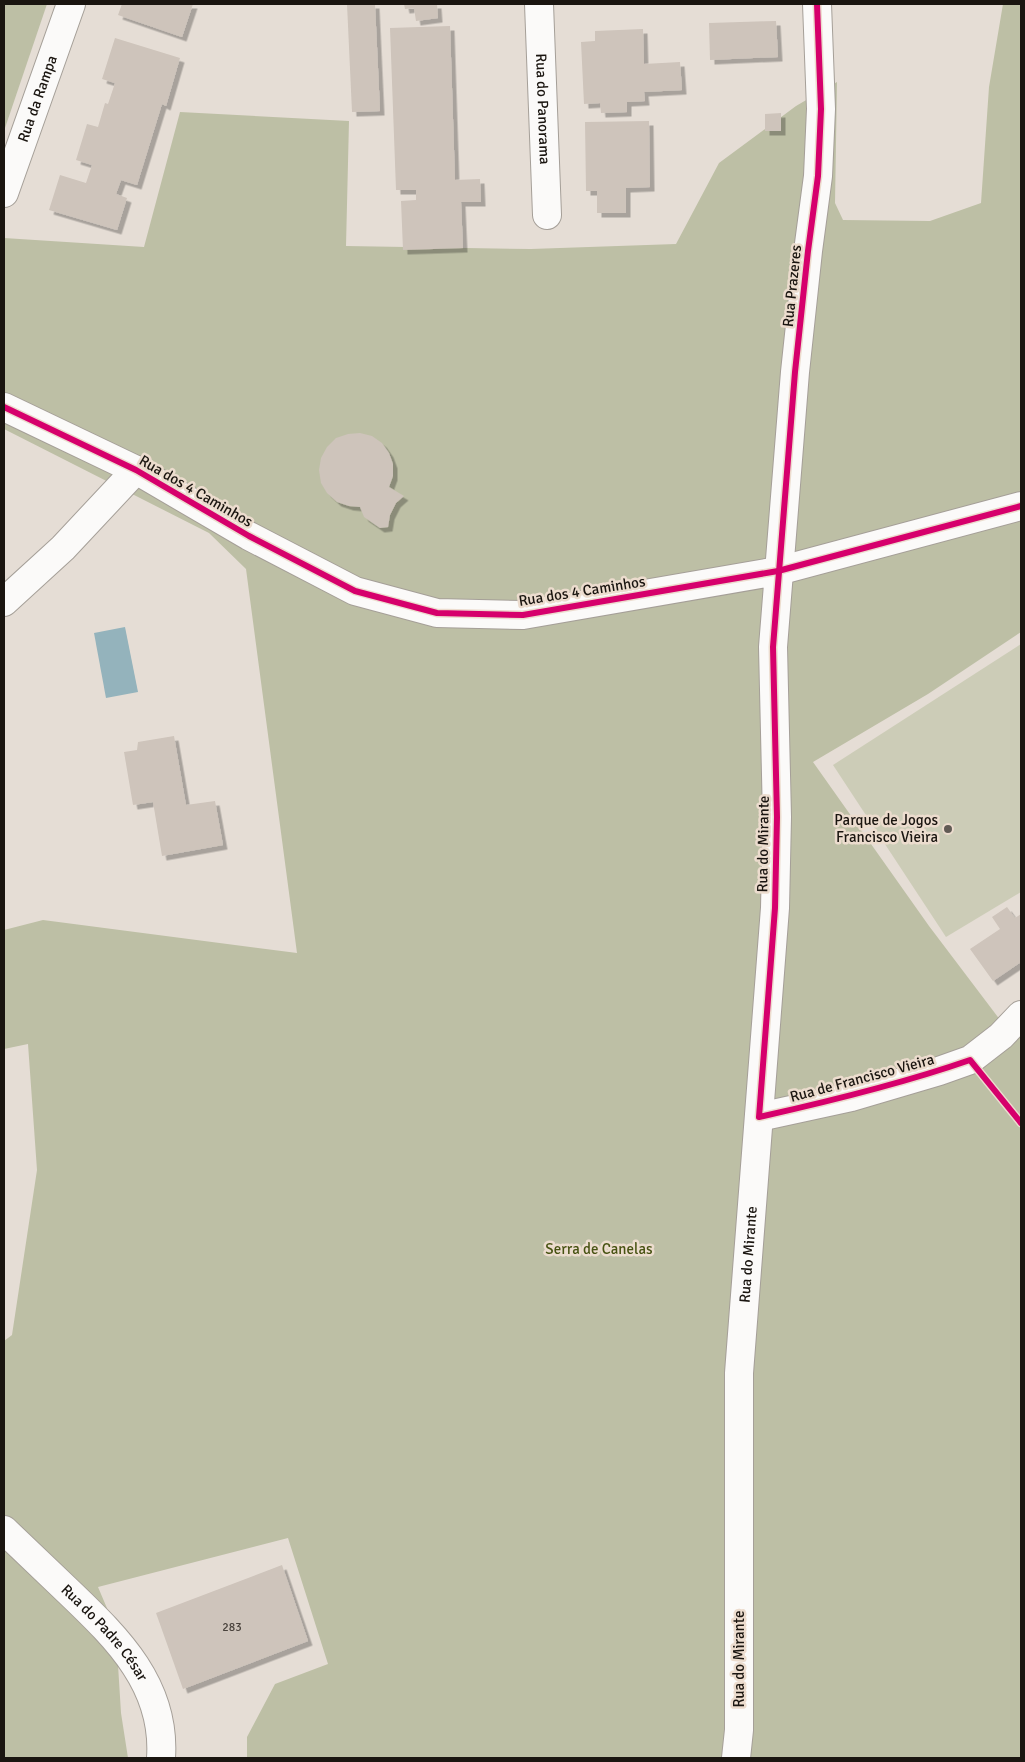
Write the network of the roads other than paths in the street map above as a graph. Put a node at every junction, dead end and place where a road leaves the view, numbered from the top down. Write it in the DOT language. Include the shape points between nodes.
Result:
graph roads {
  1 [pos="71,4"];
  2 [pos="539,4"];
  3 [pos="817,4"];
  4 [pos="4,193"];
  5 [pos="546,215"];
  6 [pos="4,407"];
  7 [pos="136,470"];
  8 [pos="1021,506"];
  9 [pos="778,571"];
  10 [pos="4,602"];
  11 [pos="1021,1015"];
  12 [pos="759,1117"];
  13 [pos="4,1530"];
  14 [pos="161,1758"];
  15 [pos="736,1758"];
  1 -- 4 [label="street, Rua da Rampa"];
  2 -- 5 [label="street, Rua do Panorama"];
  3 -- 9 [label="street, Rua Prazeres" via="821,109 818,176 795,372"];
  6 -- 7 [label="street, Rua dos 4 Caminhos"];
  7 -- 9 [label="street, Rua dos 4 Caminhos" via="249,536 356,591 437,613 523,614"];
  7 -- 10 [label="street" via="62,548"];
  8 -- 9 [label="street, Rua dos 4 Caminhos"];
  9 -- 12 [label="street, Rua do Mirante" via="773,647 777,817 775,908"];
  11 -- 12 [label="street, Rua de Francisco Vieira" via="1001,1036 970,1060 851,1097"];
  12 -- 15 [label="street, Rua do Mirante" via="739,1373 739,1730"];
  13 -- 14 [label="street, Rua do Padre César" via="127,1652 140,1671 155,1707"];
}
